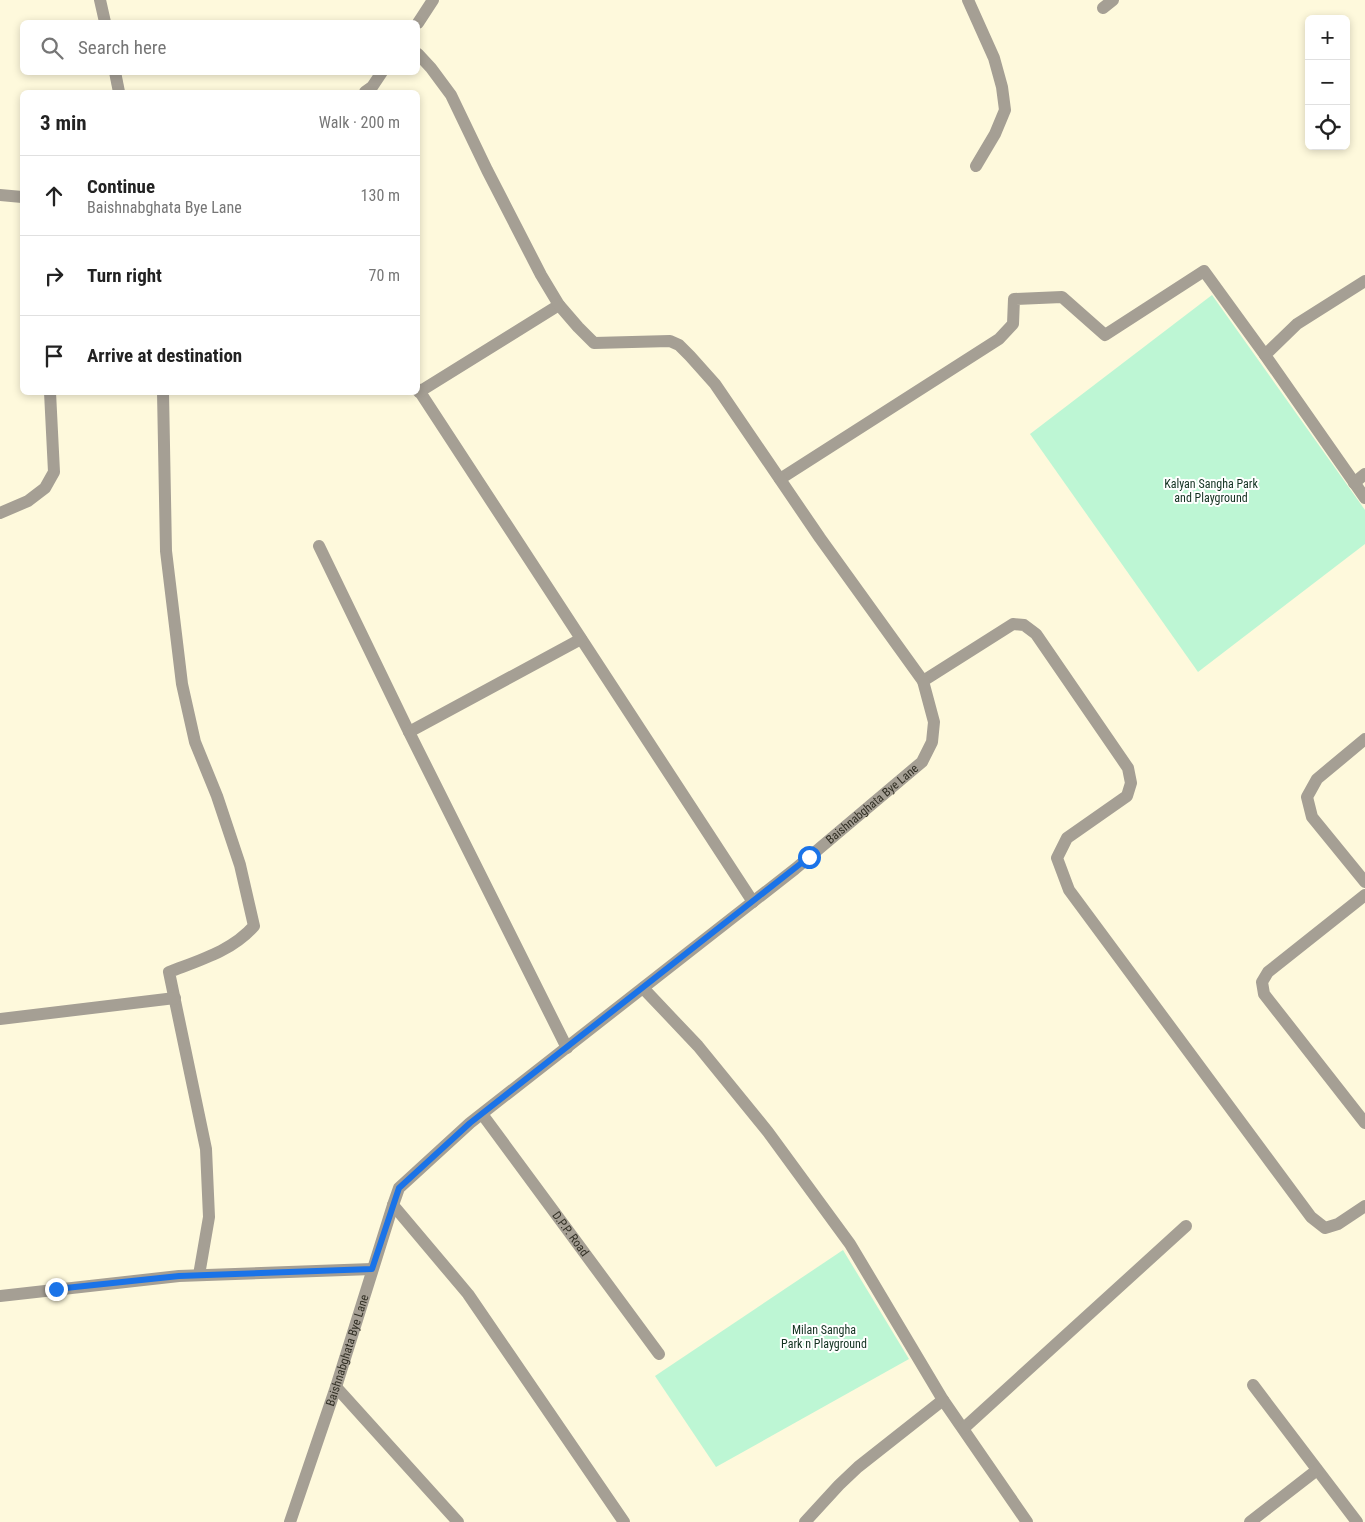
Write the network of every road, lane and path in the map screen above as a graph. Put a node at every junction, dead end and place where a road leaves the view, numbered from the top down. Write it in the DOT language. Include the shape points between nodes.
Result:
graph roads {
  1 [pos="100,0"];
  2 [pos="433,0"];
  3 [pos="968,0"];
  4 [pos="1114,0"];
  5 [pos="1103,8"];
  6 [pos="104,20"];
  7 [pos="420,20"];
  8 [pos="420,56"];
  9 [pos="116,75"];
  10 [pos="380,75"];
  11 [pos="119,90"];
  12 [pos="368,90"];
  13 [pos="976,166"];
  14 [pos="0,195"];
  15 [pos="20,197"];
  16 [pos="1365,281"];
  17 [pos="559,305"];
  18 [pos="1265,355"];
  19 [pos="420,389"];
  20 [pos="420,393"];
  21 [pos="50,395"];
  22 [pos="163,395"];
  23 [pos="1365,474"];
  24 [pos="780,480"];
  25 [pos="1354,483"];
  26 [pos="1365,498"];
  27 [pos="0,513"];
  28 [pos="319,546"];
  29 [pos="581,638"];
  30 [pos="924,680"];
  31 [pos="409,732"];
  32 [pos="1365,739"];
  33 [pos="1365,882"];
  34 [pos="1365,895"];
  35 [pos="753,902"];
  36 [pos="643,988"];
  37 [pos="175,998"];
  38 [pos="0,1019"];
  39 [pos="567,1048"];
  40 [pos="482,1114"];
  41 [pos="1365,1123"];
  42 [pos="392,1205"];
  43 [pos="1365,1206"];
  44 [pos="1186,1226"];
  45 [pos="372,1269"];
  46 [pos="199,1275"];
  47 [pos="0,1296"];
  48 [pos="659,1354"];
  49 [pos="1253,1385"];
  50 [pos="336,1387"];
  51 [pos="943,1400"];
  52 [pos="964,1428"];
  53 [pos="1317,1470"];
  54 [pos="290,1522"];
  55 [pos="458,1522"];
  56 [pos="624,1522"];
  57 [pos="805,1522"];
  58 [pos="1027,1522"];
  59 [pos="1250,1522"];
  60 [pos="1357,1522"];
  1 -- 6 [label="street"];
  2 -- 7 [label="street"];
  3 -- 13 [label="street" via="994,58 1005,110"];
  4 -- 5 [label="street"];
  8 -- 17 [label="street" via="451,95"];
  9 -- 11 [label="street"];
  10 -- 12 [label="street"];
  14 -- 15 [label="street"];
  16 -- 18 [label="street" via="1297,324"];
  17 -- 19 [label="street"];
  17 -- 24 [label="street" via="594,343 670,341 679,345 715,384"];
  18 -- 24 [label="street" via="1204,271 1105,335 1062,297 1014,299 1013,324 999,339"];
  18 -- 25 [label="street"];
  20 -- 29 [label="street"];
  21 -- 27 [label="street" via="54,472 45,488 28,501"];
  22 -- 37 [label="street" via="166,551 182,684 195,742 240,865 254,926 229,948 169,972"];
  23 -- 25 [label="street"];
  24 -- 30 [label="street"];
  25 -- 26 [label="street"];
  28 -- 31 [label="street"];
  29 -- 31 [label="street"];
  29 -- 35 [label="street"];
  30 -- 35 [label="street, Baishnabghata Bye Lane" via="934,722 932,742 922,762"];
  30 -- 43 [label="street" via="1012,624 1024,625 1036,634 1128,768 1131,782 1127,796 1067,838 1057,858 1069,890 1311,1217 1325,1228 1338,1224"];
  31 -- 39 [label="street"];
  32 -- 33 [label="street" via="1317,779 1307,797 1312,817"];
  34 -- 41 [label="street" via="1268,972 1262,982 1264,994"];
  35 -- 36 [label="street, Baishnabghata Bye Lane"];
  36 -- 39 [label="street, Baishnabghata Bye Lane"];
  36 -- 51 [label="street" via="698,1046 768,1132 850,1244"];
  37 -- 38 [label="street"];
  37 -- 46 [label="street" via="206,1149 209,1217"];
  39 -- 40 [label="street, Baishnabghata Bye Lane"];
  40 -- 42 [label="street, Baishnabghata Bye Lane" via="399,1188"];
  40 -- 48 [label="street, D.P.P. Road"];
  42 -- 45 [label="street, Baishnabghata Bye Lane"];
  42 -- 56 [label="street" via="468,1294"];
  44 -- 52 [label="street"];
  45 -- 46 [label="street"];
  45 -- 50 [label="street, Baishnabghata Bye Lane"];
  46 -- 47 [label="street"];
  49 -- 53 [label="street"];
  50 -- 54 [label="street, Baishnabghata Bye Lane"];
  50 -- 55 [label="street"];
  51 -- 52 [label="street"];
  51 -- 57 [label="street" via="858,1467"];
  52 -- 58 [label="street"];
  53 -- 59 [label="street"];
  53 -- 60 [label="street"];
}
